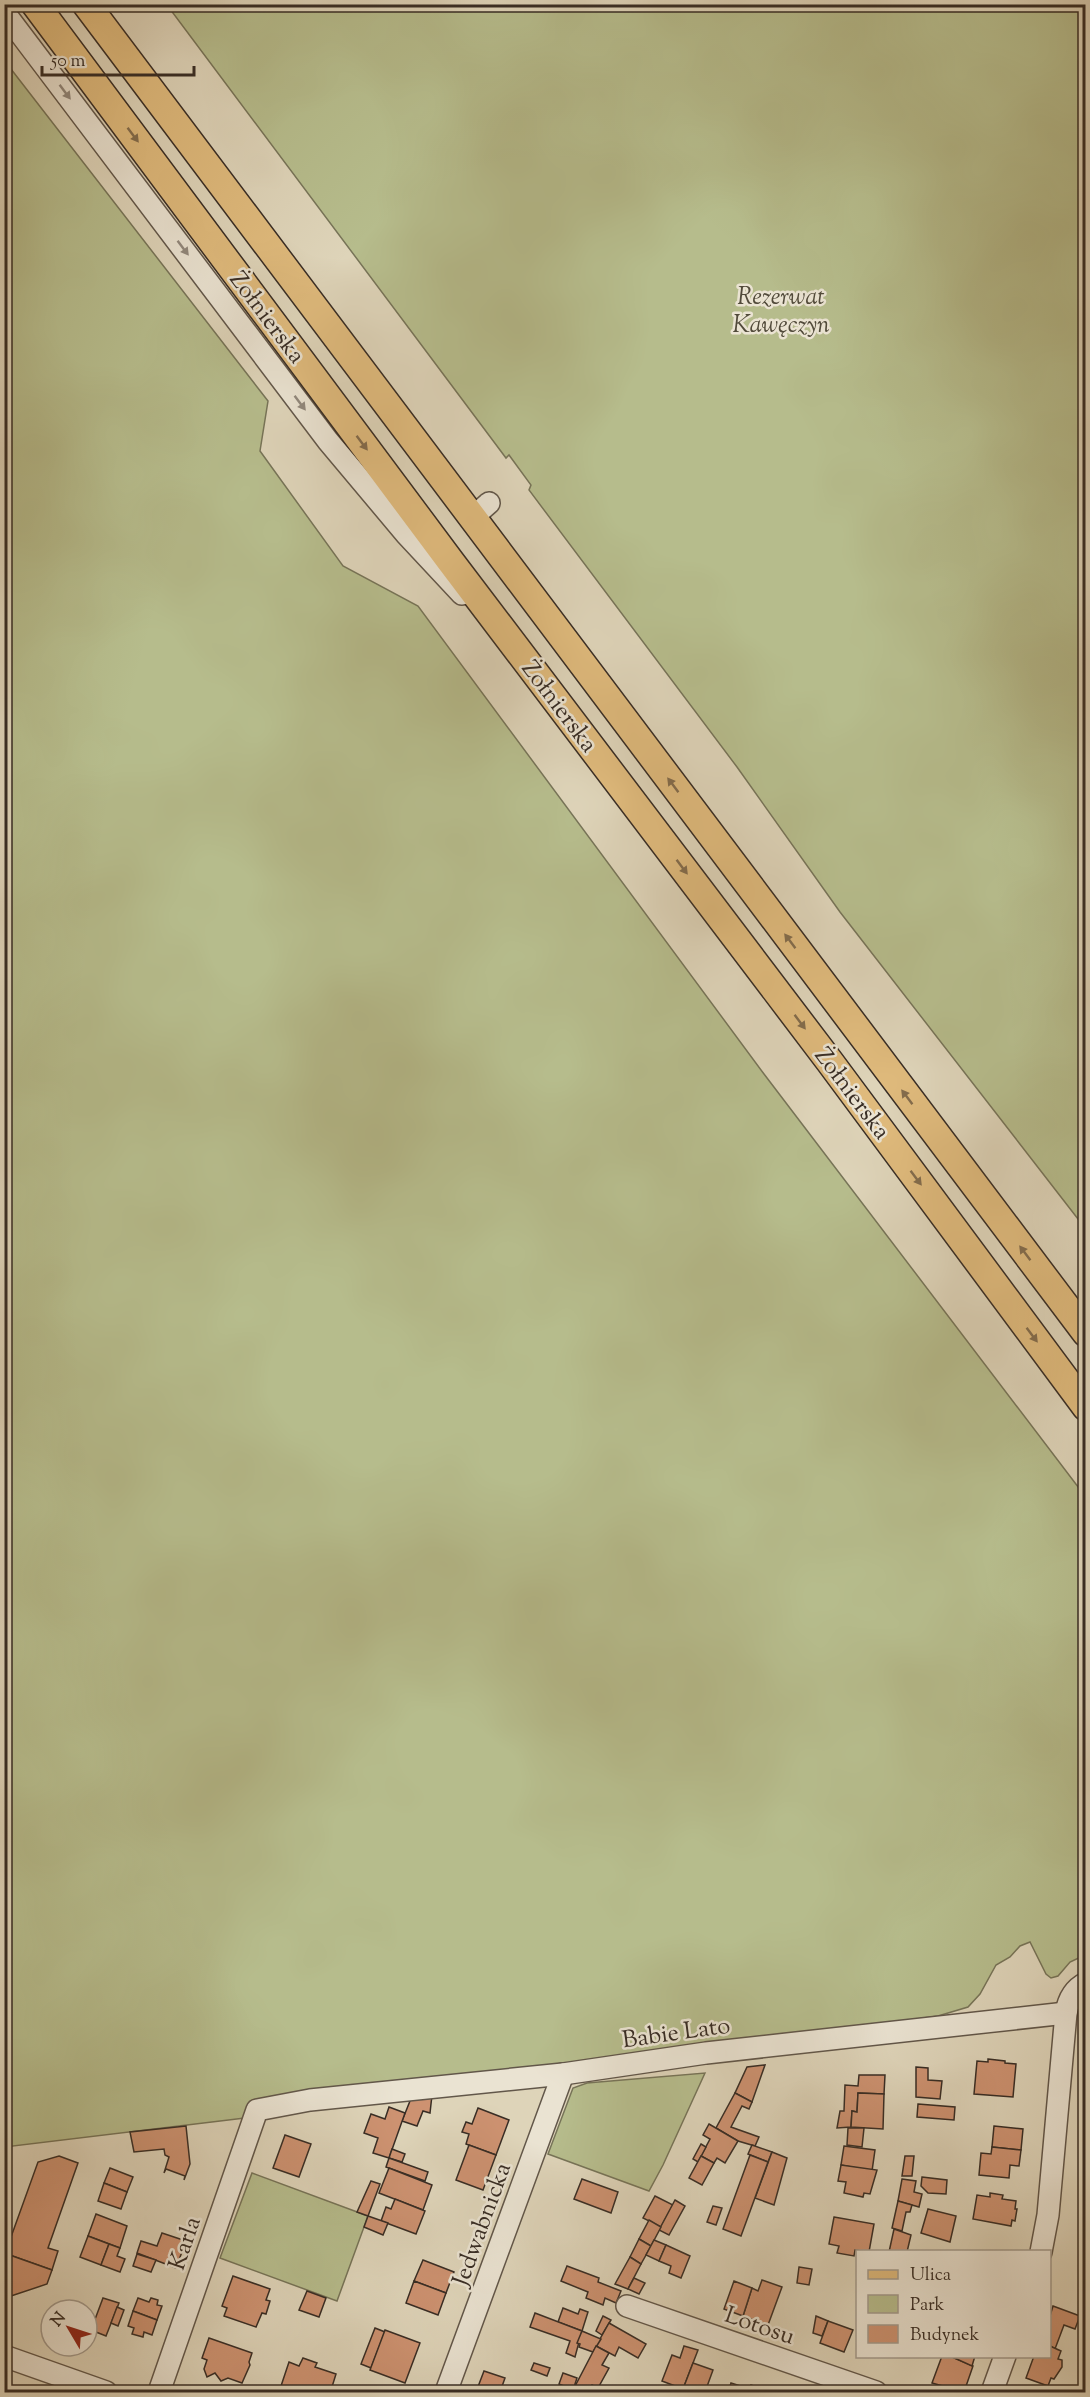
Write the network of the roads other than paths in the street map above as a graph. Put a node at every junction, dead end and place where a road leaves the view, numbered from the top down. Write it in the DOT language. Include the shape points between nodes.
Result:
graph roads {
  1 [pos="34,4"];
  2 [pos="86,4"];
  3 [pos="4,12"];
  4 [pos="538,677"];
  5 [pos="1086,1333"];
  6 [pos="1086,1407"];
  7 [pos="1086,1983"];
  8 [pos="1066,2013"];
  9 [pos="563,2074"];
  10 [pos="257,2110"];
  11 [pos="1041,2250"];
  12 [pos="627,2306"];
  13 [pos="4,2356"];
  14 [pos="1004,2358"];
  15 [pos="106,2392"];
  16 [pos="159,2392"];
  17 [pos="446,2392"];
  18 [pos="876,2392"];
  19 [pos="992,2392"];
  1 -- 4 [label="main road, Żołnierska, one-way"];
  5 -- 2 [label="main road, Żołnierska, one-way" via="480,511"];
  3 -- 4 [label="street, one-way" via="328,441 406,534"];
  4 -- 6 [label="main road, Żołnierska, one-way"];
  7 -- 8 [label="street" via="1077,1989"];
  8 -- 9 [label="street, Babie Lato" via="706,2053"];
  8 -- 11 [label="street" via="1048,2217"];
  9 -- 10 [label="street, Babie Lato" via="310,2100"];
  9 -- 17 [label="street, Jedwabnicka"];
  10 -- 16 [label="street, Karla"];
  12 -- 18 [label="street, Lotosu"];
  13 -- 15 [label="street"];
  14 -- 19 [label="street"];
}
